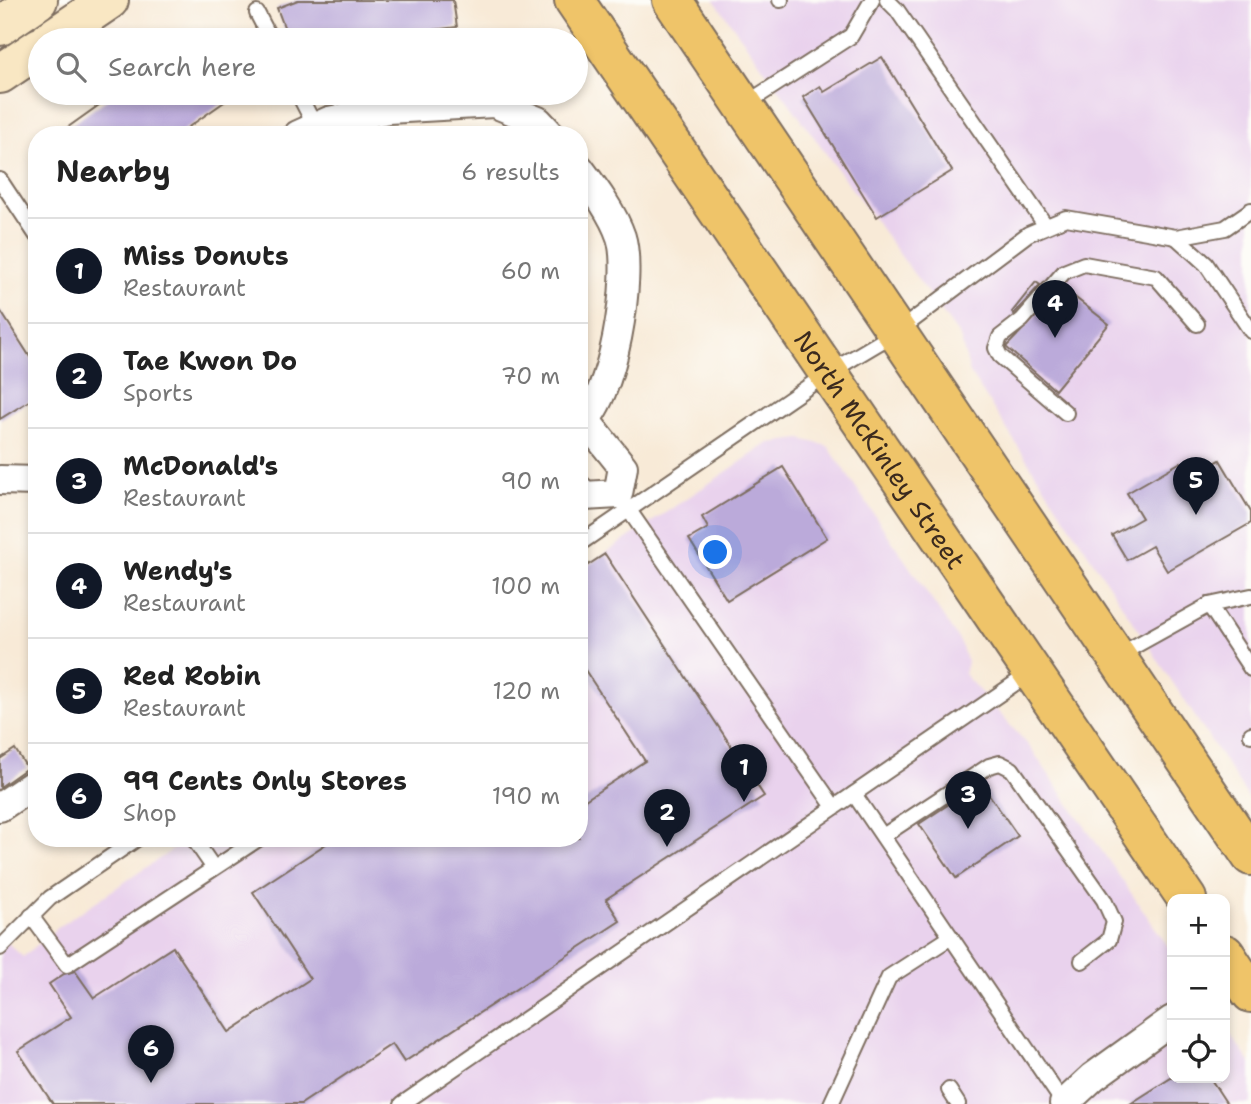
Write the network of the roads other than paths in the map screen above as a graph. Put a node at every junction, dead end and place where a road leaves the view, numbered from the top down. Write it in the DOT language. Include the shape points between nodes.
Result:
graph roads {
  1 [pos="38,0"];
  2 [pos="109,0"];
  3 [pos="574,0"];
  4 [pos="672,0"];
  5 [pos="873,0"];
  6 [pos="887,0"];
  7 [pos="257,13"];
  8 [pos="0,26"];
  9 [pos="68,28"];
  10 [pos="265,28"];
  11 [pos="28,55"];
  12 [pos="0,74"];
  13 [pos="301,105"];
  14 [pos="459,105"];
  15 [pos="499,105"];
  16 [pos="744,105"];
  17 [pos="306,126"];
  18 [pos="322,126"];
  19 [pos="543,126"];
  20 [pos="0,180"];
  21 [pos="588,183"];
  22 [pos="1251,209"];
  23 [pos="28,222"];
  24 [pos="1046,226"];
  25 [pos="1176,237"];
  26 [pos="1197,324"];
  27 [pos="1251,331"];
  28 [pos="897,332"];
  29 [pos="828,373"];
  30 [pos="1066,414"];
  31 [pos="588,418"];
  32 [pos="588,428"];
  33 [pos="0,480"];
  34 [pos="28,481"];
  35 [pos="588,497"];
  36 [pos="624,502"];
  37 [pos="588,536"];
  38 [pos="1251,596"];
  39 [pos="1209,605"];
  40 [pos="1117,656"];
  41 [pos="1251,669"];
  42 [pos="1032,672"];
  43 [pos="28,788"];
  44 [pos="854,794"];
  45 [pos="0,807"];
  46 [pos="834,807"];
  47 [pos="883,836"];
  48 [pos="125,847"];
  49 [pos="199,847"];
  50 [pos="245,847"];
  51 [pos="1251,856"];
  52 [pos="213,867"];
  53 [pos="1184,894"];
  54 [pos="31,916"];
  55 [pos="951,937"];
  56 [pos="0,948"];
  57 [pos="1082,961"];
  58 [pos="1167,1024"];
  59 [pos="948,1090"];
  60 [pos="1071,1102"];
  61 [pos="402,1104"];
  62 [pos="831,1104"];
  63 [pos="958,1104"];
  1 -- 8 [label="main road"];
  2 -- 9 [label="main road"];
  3 -- 29 [label="main road, North McKinley Street"];
  4 -- 16 [label="main road"];
  5 -- 16 [label="lane" via="851,36"];
  6 -- 24 [label="lane"];
  7 -- 10 [label="lane"];
  11 -- 12 [label="main road"];
  13 -- 17 [label="lane"];
  14 -- 18 [label="street" via="388,109"];
  15 -- 19 [label="street"];
  16 -- 28 [label="main road"];
  20 -- 23 [label="lane"];
  21 -- 31 [label="street" via="621,238 623,289 607,382"];
  22 -- 25 [label="lane" via="1225,228"];
  24 -- 25 [label="lane" via="1066,218"];
  24 -- 28 [label="lane" via="1028,234"];
  25 -- 27 [label="lane" via="1206,264"];
  26 -- 30 [label="lane" via="1156,277 1084,264 1064,272 1023,320 1000,337 996,348"];
  28 -- 29 [label="lane"];
  28 -- 40 [label="main road"];
  29 -- 36 [label="lane"];
  29 -- 42 [label="main road, North McKinley Street"];
  32 -- 36 [label="street" via="623,467"];
  33 -- 34 [label="street"];
  35 -- 36 [label="street"];
  36 -- 37 [label="lane"];
  36 -- 46 [label="lane"];
  38 -- 39 [label="lane"];
  39 -- 40 [label="lane"];
  39 -- 41 [label="lane"];
  40 -- 51 [label="main road"];
  42 -- 44 [label="lane"];
  42 -- 53 [label="main road, North McKinley Street"];
  43 -- 45 [label="street"];
  44 -- 46 [label="lane"];
  44 -- 47 [label="lane"];
  46 -- 61 [label="lane"];
  47 -- 55 [label="lane"];
  47 -- 57 [label="lane" via="989,766 1000,763 1012,769 1104,900 1114,922 1109,940"];
  48 -- 54 [label="lane"];
  49 -- 52 [label="lane"];
  50 -- 52 [label="lane"];
  52 -- 54 [label="lane" via="67,965"];
  54 -- 56 [label="lane"];
  55 -- 60 [label="lane"];
  55 -- 62 [label="lane" via="889,977"];
  58 -- 60 [label="street" via="1093,1077"];
  59 -- 63 [label="lane"];
}
